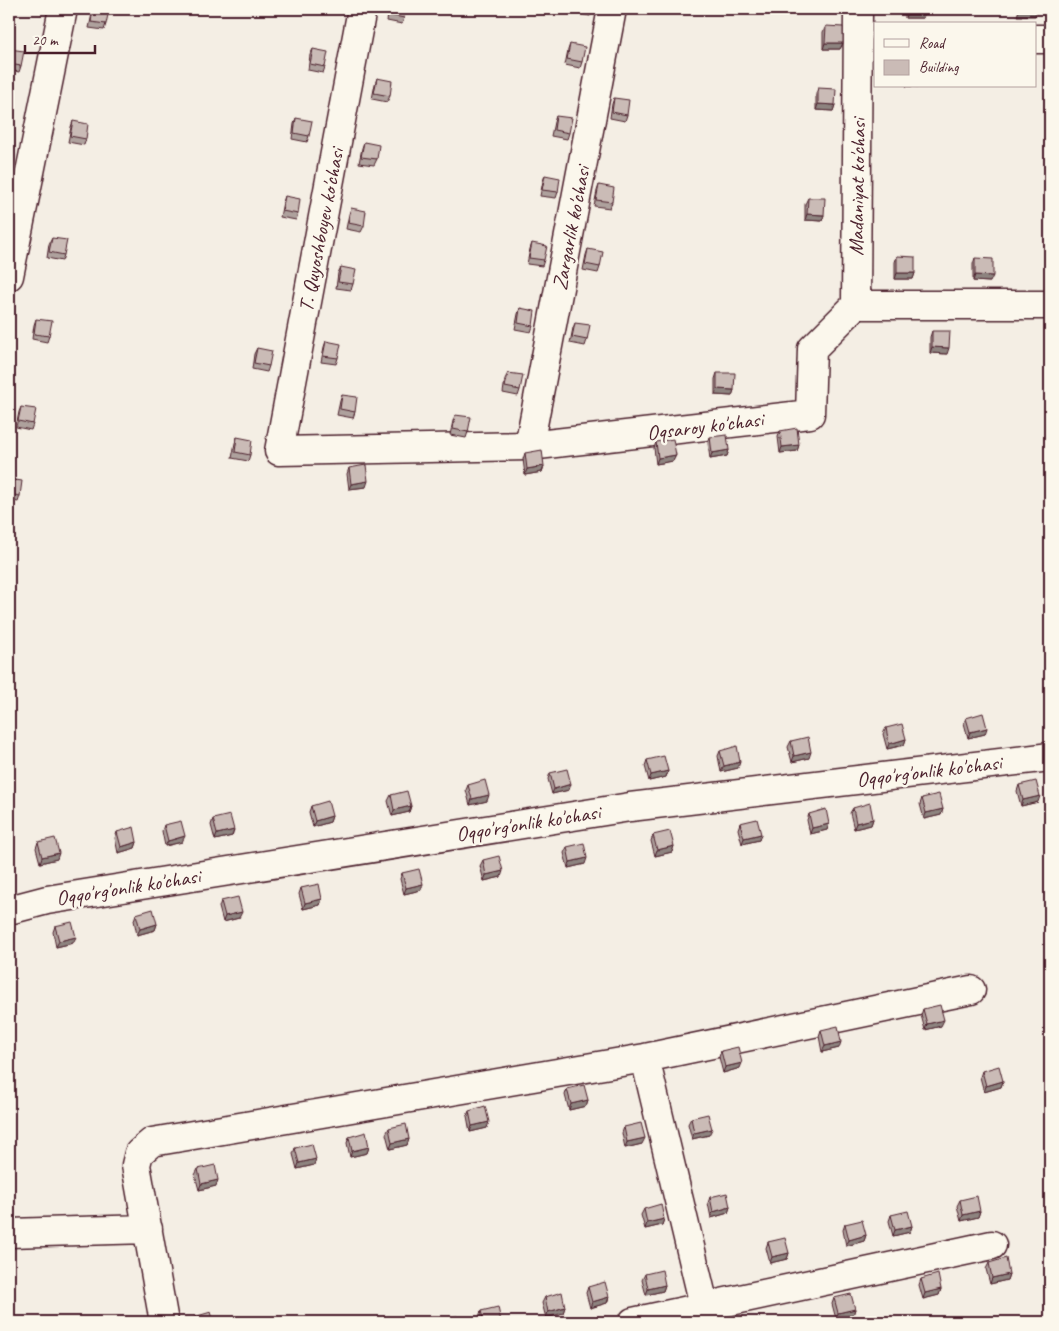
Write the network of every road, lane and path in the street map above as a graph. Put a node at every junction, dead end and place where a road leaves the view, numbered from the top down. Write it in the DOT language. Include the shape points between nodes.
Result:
graph roads {
  1 [pos="63,9"];
  2 [pos="362,9"];
  3 [pos="612,9"];
  4 [pos="858,9"];
  5 [pos="867,39"];
  6 [pos="1036,39"];
  7 [pos="1050,39"];
  8 [pos="9,276"];
  9 [pos="856,305"];
  10 [pos="1050,305"];
  11 [pos="529,446"];
  12 [pos="279,451"];
  13 [pos="1050,757"];
  14 [pos="9,910"];
  15 [pos="971,990"];
  16 [pos="645,1058"];
  17 [pos="148,1230"];
  18 [pos="9,1233"];
  19 [pos="992,1245"];
  20 [pos="706,1315"];
  21 [pos="164,1322"];
  22 [pos="633,1322"];
  1 -- 8 [label="street"];
  2 -- 12 [label="street, T. Quyoshboyev ko'chasi"];
  3 -- 11 [label="street, Zargarlik ko'chasi"];
  4 -- 5 [label="street, Madaniyat ko'chasi"];
  5 -- 9 [label="street, Madaniyat ko'chasi"];
  6 -- 7 [label="street"];
  9 -- 10 [label="street"];
  9 -- 11 [label="street, Oqsaroy ko'chasi" via="812,349 810,414"];
  11 -- 12 [label="street, Oqsaroy ko'chasi"];
  13 -- 14 [label="street, Oqqo'rg'onlik ko'chasi" via="630,807 47,900"];
  15 -- 16 [label="street"];
  16 -- 17 [label="street" via="152,1142 139,1153 136,1165"];
  16 -- 20 [label="street"];
  17 -- 18 [label="street"];
  17 -- 21 [label="street"];
  19 -- 20 [label="street"];
  20 -- 22 [label="street"];
}
